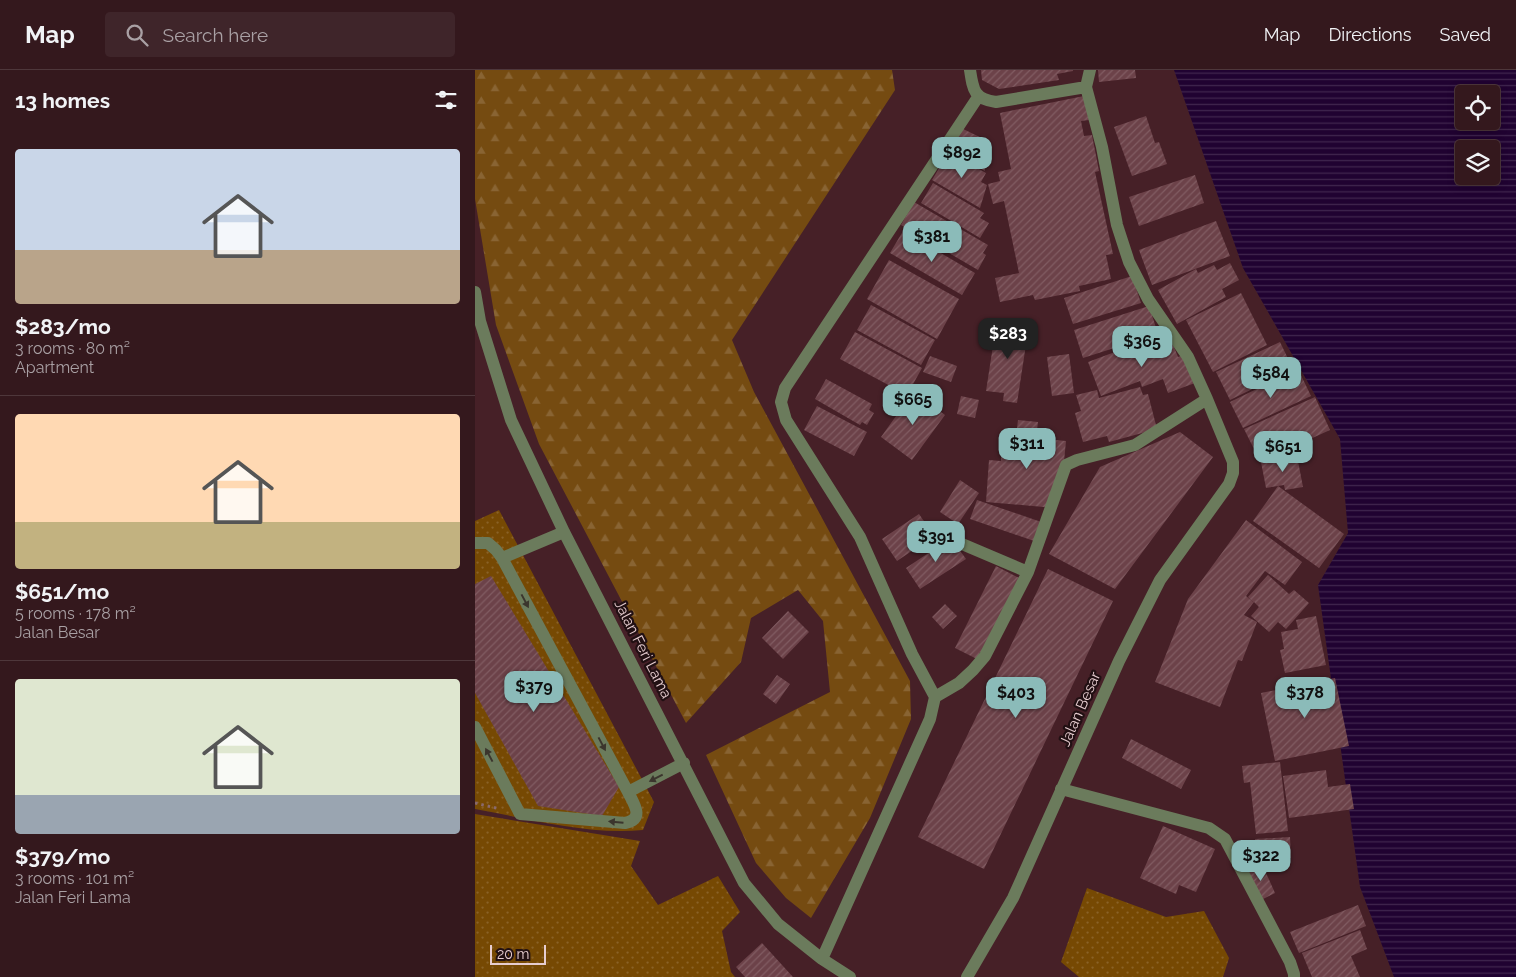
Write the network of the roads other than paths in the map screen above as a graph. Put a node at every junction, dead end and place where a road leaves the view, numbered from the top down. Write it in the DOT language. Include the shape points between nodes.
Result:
graph roads {
  1 [pos="970,70"];
  2 [pos="1090,70"];
  3 [pos="1087,87"];
  4 [pos="978,97"];
  5 [pos="475,292"];
  6 [pos="1207,399"];
  7 [pos="564,532"];
  8 [pos="475,543"];
  9 [pos="962,544"];
  10 [pos="502,558"];
  11 [pos="1028,572"];
  12 [pos="935,697"];
  13 [pos="475,727"];
  14 [pos="684,763"];
  15 [pos="1061,790"];
  16 [pos="628,792"];
  17 [pos="822,959"];
  18 [pos="850,977"];
  19 [pos="967,977"];
  20 [pos="1294,977"];
  1 -- 4 [label="street"];
  2 -- 3 [label="street"];
  3 -- 4 [label="street" via="996,102"];
  3 -- 6 [label="street" via="1117,225 1129,262 1149,299 1188,357"];
  4 -- 12 [label="street" via="785,388 781,402 786,420 860,536 912,654"];
  5 -- 7 [label="street, Jalan Feri Lama" via="480,321 511,420"];
  6 -- 11 [label="street" via="1135,445 1066,465"];
  6 -- 15 [label="street, Jalan Besar" via="1233,462 1229,484 1159,580"];
  7 -- 10 [label="street"];
  7 -- 14 [label="street, Jalan Feri Lama"];
  8 -- 10 [label="street" via="488,543"];
  9 -- 11 [label="street"];
  10 -- 16 [label="street, one-way"];
  11 -- 12 [label="street" via="985,656 959,683"];
  12 -- 17 [label="street" via="928,724"];
  16 -- 13 [label="street, one-way" via="637,811 631,821 520,814"];
  14 -- 16 [label="street, one-way"];
  14 -- 17 [label="street, Jalan Feri Lama" via="745,883 778,924"];
  15 -- 19 [label="street, Jalan Besar" via="1013,898"];
  15 -- 20 [label="street" via="1209,828 1225,839 1290,962"];
  17 -- 18 [label="street, Jalan Feri Lama"];
}
